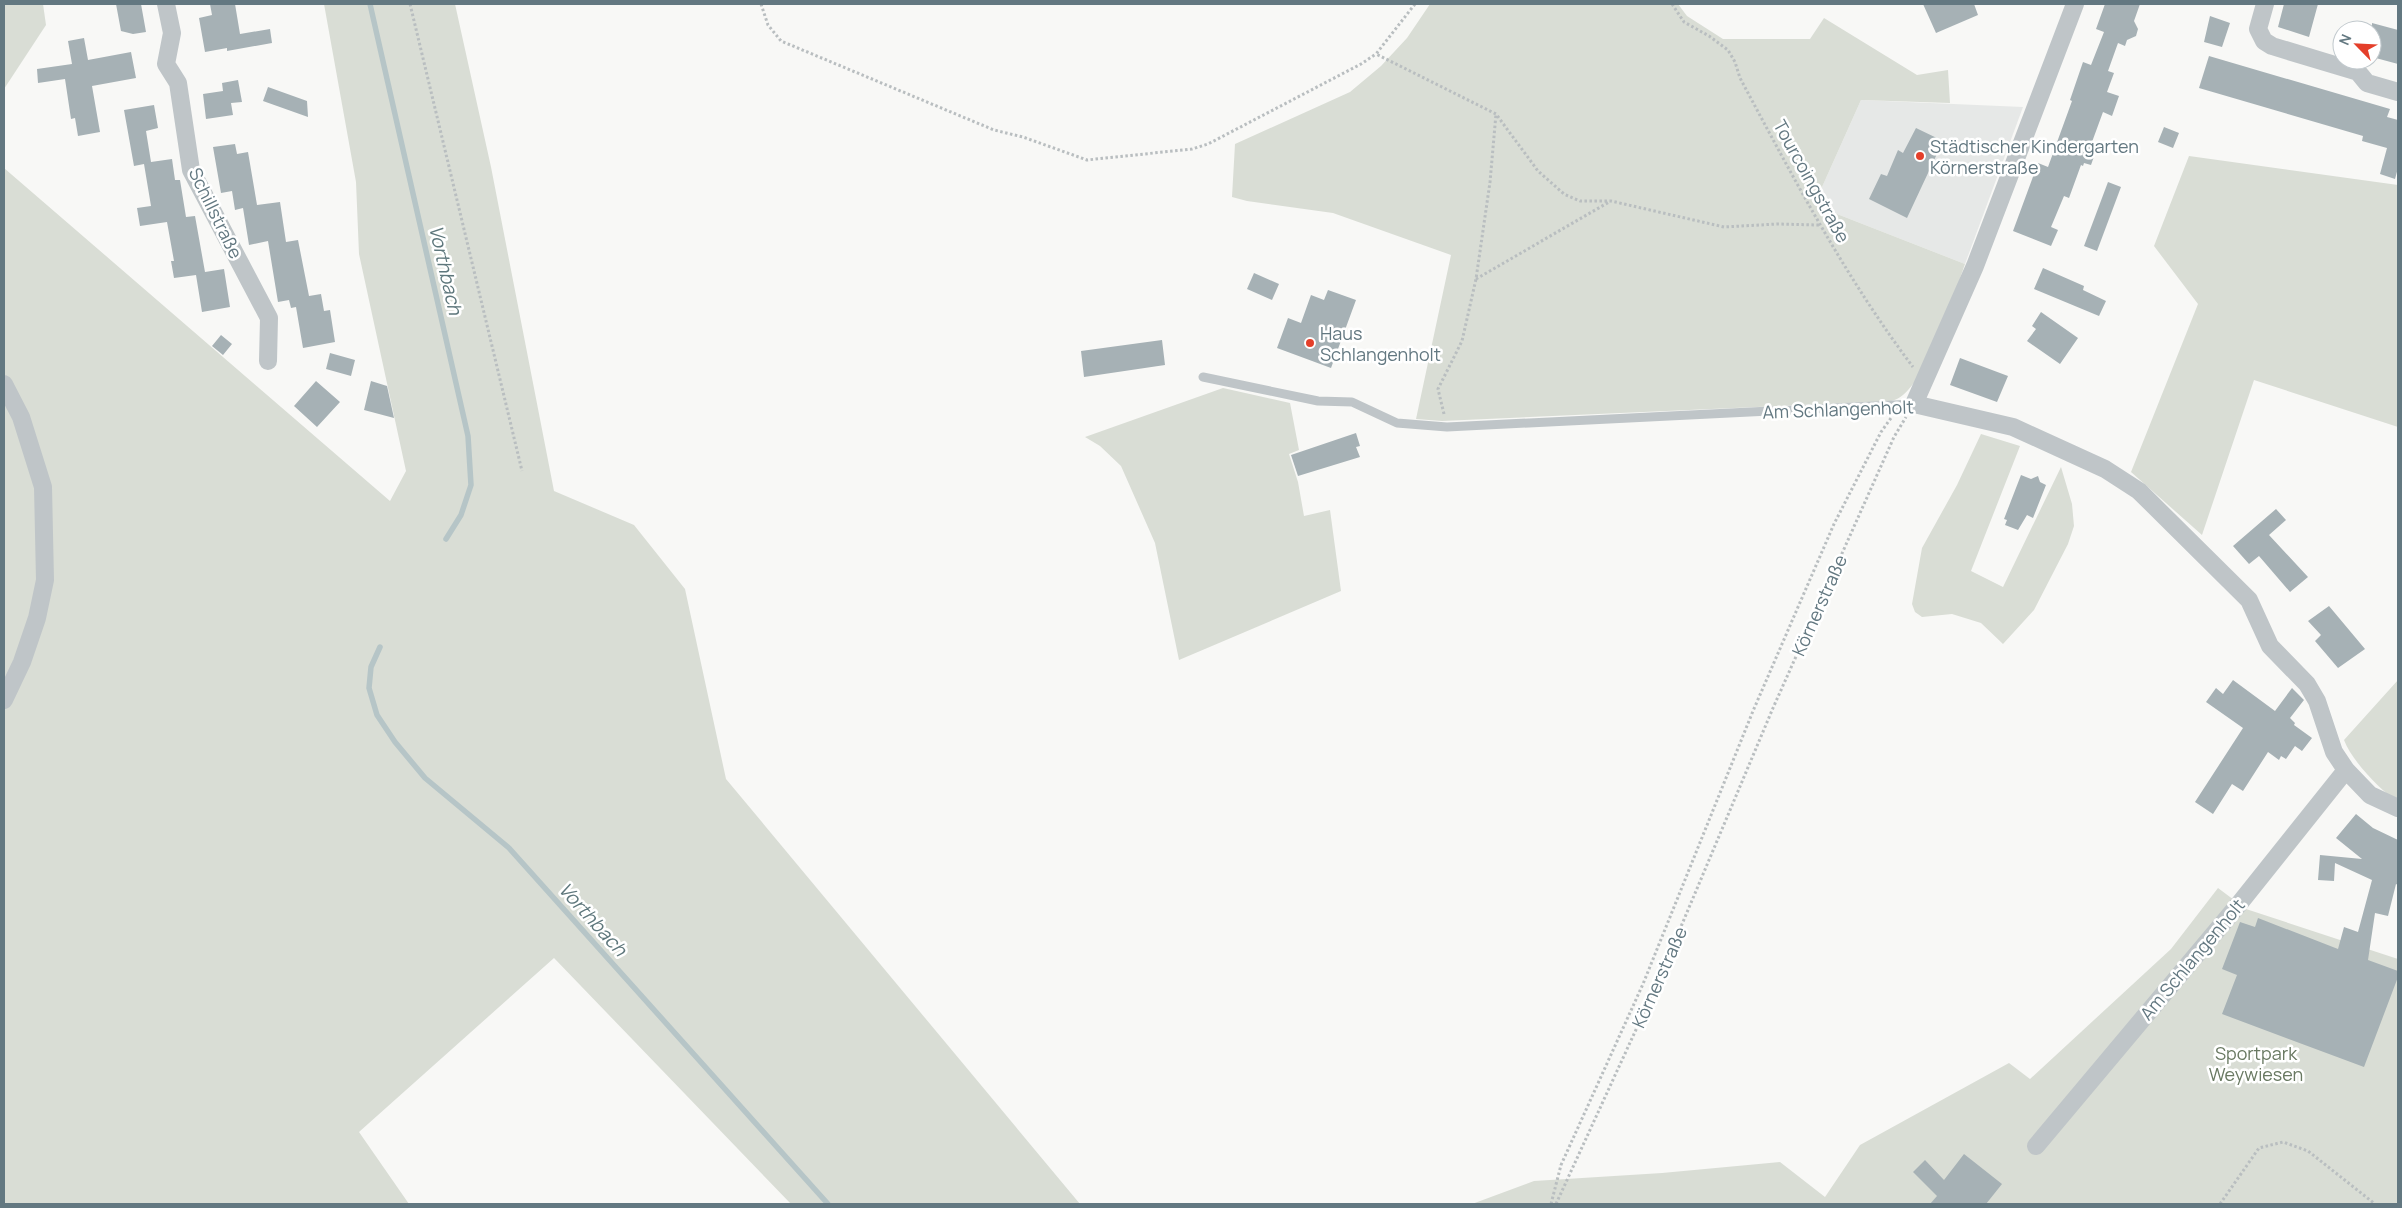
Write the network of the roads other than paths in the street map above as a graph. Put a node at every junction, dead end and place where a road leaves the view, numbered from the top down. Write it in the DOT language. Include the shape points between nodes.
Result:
graph roads {
  1 [pos="166,4"];
  2 [pos="2075,4"];
  3 [pos="2265,4"];
  4 [pos="2398,92"];
  5 [pos="268,361"];
  6 [pos="1203,377"];
  7 [pos="4,384"];
  8 [pos="1914,404"];
  9 [pos="4,700"];
  10 [pos="2346,770"];
  11 [pos="2398,808"];
  12 [pos="2036,1146"];
  1 -- 5 [label="street, Schillstraße" via="172,33 166,64 178,83 191,170 269,318"];
  2 -- 8 [label="street" via="1975,266"];
  3 -- 4 [label="street" via="2258,29 2264,41 2358,72 2367,83"];
  6 -- 8 [label="lane, Am Schlangenholt" via="1318,401 1352,402 1397,423 1447,427"];
  7 -- 9 [label="street" via="21,417 43,487 45,580 37,618 22,662"];
  8 -- 10 [label="street, Am Schlangenholt" via="2013,427 2105,469 2139,491 2249,600 2270,646 2308,684 2334,752"];
  10 -- 11 [label="street, Am Schlangenholt" via="2370,795"];
  10 -- 12 [label="street, Am Schlangenholt"];
}
